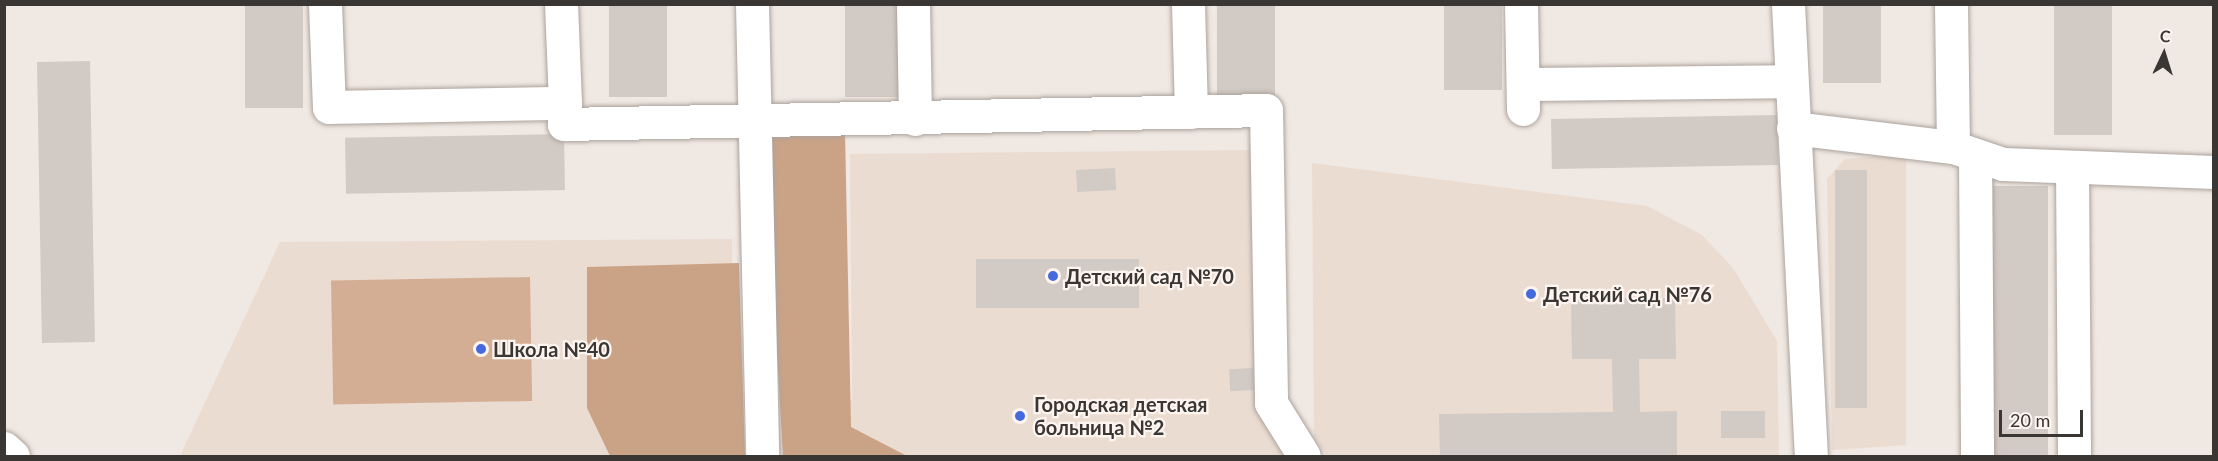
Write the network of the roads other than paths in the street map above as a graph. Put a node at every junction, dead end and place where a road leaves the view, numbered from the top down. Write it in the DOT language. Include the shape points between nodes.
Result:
graph roads {
  1 [pos="325,4"];
  2 [pos="561,4"];
  3 [pos="752,4"];
  4 [pos="913,4"];
  5 [pos="1188,4"];
  6 [pos="1521,4"];
  7 [pos="1788,4"];
  8 [pos="1951,4"];
  9 [pos="1791,81"];
  10 [pos="565,103"];
  11 [pos="1191,112"];
  12 [pos="915,119"];
  13 [pos="753,123"];
  14 [pos="1793,128"];
  15 [pos="1964,151"];
  16 [pos="2072,166"];
  17 [pos="2214,172"];
  18 [pos="4,448"];
  19 [pos="13,456"];
  20 [pos="762,456"];
  21 [pos="1304,456"];
  22 [pos="1811,456"];
  23 [pos="1977,456"];
  24 [pos="2074,456"];
  1 -- 10 [label="lane" via="329,107"];
  2 -- 10 [label="lane"];
  3 -- 13 [label="lane"];
  4 -- 12 [label="lane"];
  5 -- 11 [label="lane"];
  6 -- 9 [label="lane" via="1523,97"];
  7 -- 9 [label="lane"];
  8 -- 15 [label="lane"];
  9 -- 14 [label="lane"];
  10 -- 13 [label="lane" via="564,124"];
  11 -- 12 [label="lane"];
  11 -- 21 [label="lane" via="1266,110 1270,403"];
  12 -- 13 [label="lane"];
  13 -- 20 [label="lane"];
  14 -- 15 [label="lane"];
  14 -- 22 [label="lane"];
  15 -- 16 [label="lane" via="2003,164"];
  15 -- 23 [label="lane"];
  16 -- 17 [label="lane"];
  16 -- 24 [label="lane"];
  18 -- 19 [label="lane"];
}
